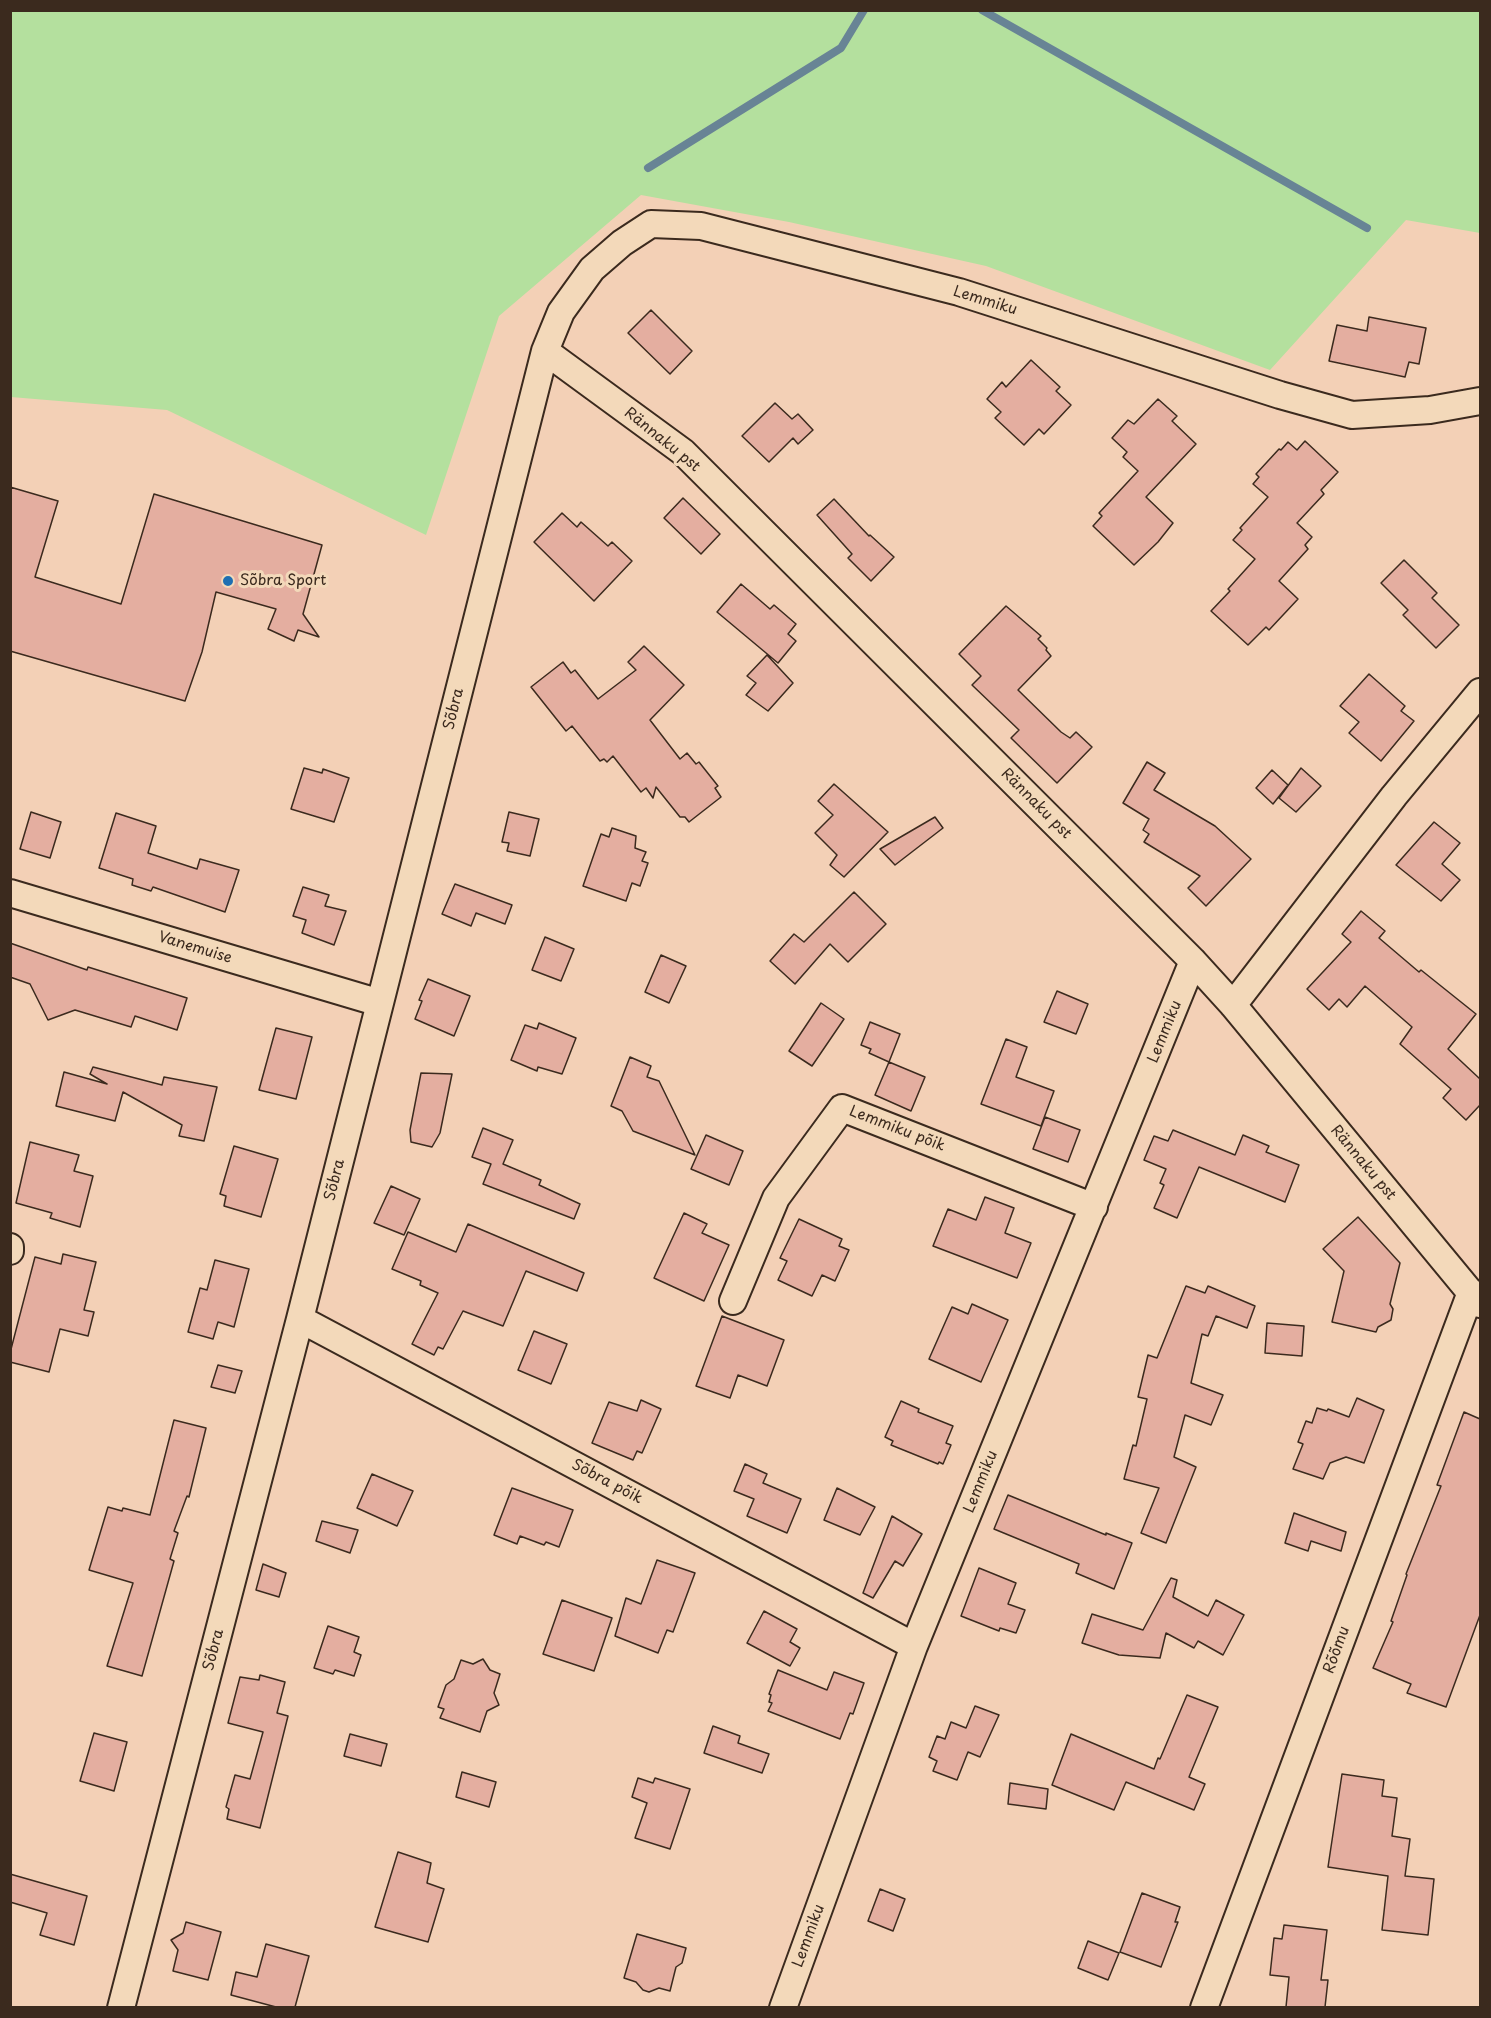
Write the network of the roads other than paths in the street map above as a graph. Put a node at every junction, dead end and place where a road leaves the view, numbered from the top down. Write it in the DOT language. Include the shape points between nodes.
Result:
graph roads {
  1 [pos="545,351"];
  2 [pos="1480,401"];
  3 [pos="1480,692"];
  4 [pos="10,893"];
  5 [pos="1193,961"];
  6 [pos="380,1003"];
  7 [pos="1233,1005"];
  8 [pos="1094,1207"];
  9 [pos="1476,1298"];
  10 [pos="734,1301"];
  11 [pos="300,1319"];
  12 [pos="914,1646"];
  13 [pos="121,2007"];
  14 [pos="783,2007"];
  15 [pos="1204,2007"];
  1 -- 2 [label="street, Lemmiku" via="561,312 592,268 622,243 651,224 701,226 959,292 1352,415 1431,410"];
  1 -- 5 [label="street, Rännaku pst" via="683,452"];
  1 -- 6 [label="street, Sõbra"];
  3 -- 7 [label="street" via="1394,796"];
  4 -- 6 [label="street, Vanemuise"];
  5 -- 7 [label="street, Rännaku pst"];
  5 -- 8 [label="street, Lemmiku"];
  6 -- 11 [label="street, Sõbra"];
  7 -- 9 [label="street, Rännaku pst"];
  8 -- 10 [label="street, Lemmiku põik" via="842,1108 776,1198"];
  8 -- 12 [label="street, Lemmiku"];
  9 -- 15 [label="street, Rõõmu"];
  11 -- 12 [label="street, Sõbra põik"];
  11 -- 13 [label="street, Sõbra"];
  12 -- 14 [label="street, Lemmiku"];
}
